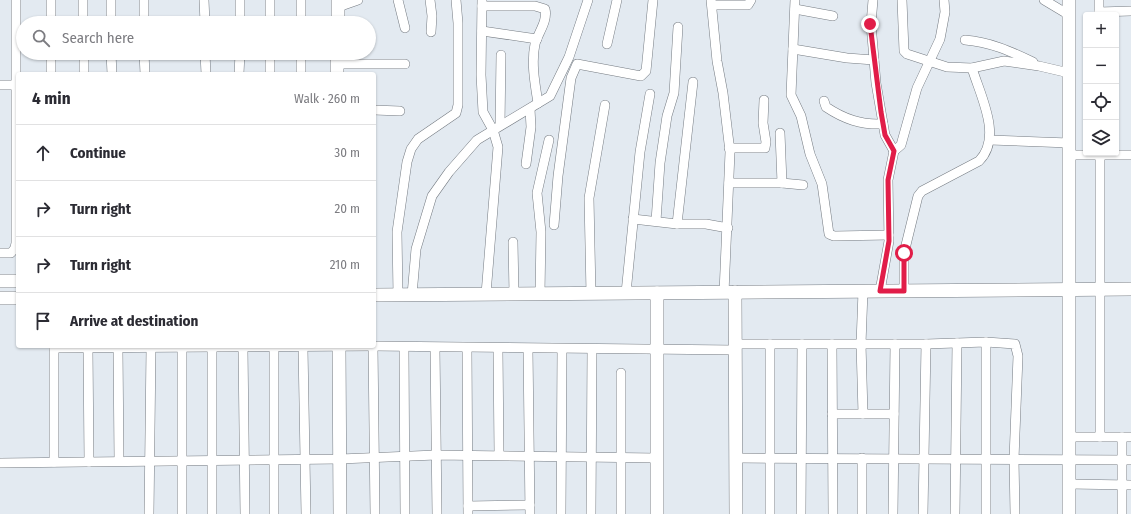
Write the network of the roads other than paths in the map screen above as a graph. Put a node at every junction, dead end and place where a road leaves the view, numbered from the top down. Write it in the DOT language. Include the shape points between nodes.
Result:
graph roads {
  1 [pos="16,0"];
  2 [pos="51,0"];
  3 [pos="83,0"];
  4 [pos="111,0"];
  5 [pos="144,0"];
  6 [pos="204,0"];
  7 [pos="240,0"];
  8 [pos="270,0"];
  9 [pos="301,0"];
  10 [pos="358,0"];
  11 [pos="398,0"];
  12 [pos="430,0"];
  13 [pos="456,0"];
  14 [pos="588,0"];
  15 [pos="616,0"];
  16 [pos="653,0"];
  17 [pos="751,0"];
  18 [pos="873,0"];
  19 [pos="902,0"];
  20 [pos="944,0"];
  21 [pos="1044,0"];
  22 [pos="1069,0"];
  23 [pos="1099,0"];
  24 [pos="712,2"];
  25 [pos="482,3"];
  26 [pos="338,4"];
  27 [pos="795,4"];
  28 [pos="1131,11"];
  29 [pos="1099,12"];
  30 [pos="1115,12"];
  31 [pos="1069,15"];
  32 [pos="16,16"];
  33 [pos="51,16"];
  34 [pos="83,16"];
  35 [pos="111,16"];
  36 [pos="144,16"];
  37 [pos="205,16"];
  38 [pos="240,16"];
  39 [pos="270,16"];
  40 [pos="301,16"];
  41 [pos="338,16"];
  42 [pos="833,16"];
  43 [pos="678,27"];
  44 [pos="405,28"];
  45 [pos="482,31"];
  46 [pos="431,32"];
  47 [pos="537,39"];
  48 [pos="965,40"];
  49 [pos="607,44"];
  50 [pos="794,49"];
  51 [pos="501,55"];
  52 [pos="17,60"];
  53 [pos="51,60"];
  54 [pos="84,60"];
  55 [pos="111,60"];
  56 [pos="144,60"];
  57 [pos="205,60"];
  58 [pos="240,60"];
  59 [pos="270,60"];
  60 [pos="301,60"];
  61 [pos="874,60"];
  62 [pos="930,62"];
  63 [pos="337,64"];
  64 [pos="405,64"];
  65 [pos="1039,66"];
  66 [pos="972,68"];
  67 [pos="17,72"];
  68 [pos="51,72"];
  69 [pos="84,72"];
  70 [pos="112,72"];
  71 [pos="145,72"];
  72 [pos="206,72"];
  73 [pos="240,72"];
  74 [pos="270,72"];
  75 [pos="301,72"];
  76 [pos="1069,73"];
  77 [pos="693,82"];
  78 [pos="0,85"];
  79 [pos="16,85"];
  80 [pos="650,94"];
  81 [pos="764,100"];
  82 [pos="824,101"];
  83 [pos="538,103"];
  84 [pos="605,105"];
  85 [pos="530,109"];
  86 [pos="376,110"];
  87 [pos="400,112"];
  88 [pos="883,124"];
  89 [pos="497,128"];
  90 [pos="780,133"];
  91 [pos="549,140"];
  92 [pos="990,140"];
  93 [pos="729,148"];
  94 [pos="1069,149"];
  95 [pos="894,151"];
  96 [pos="1083,151"];
  97 [pos="1119,155"];
  98 [pos="1131,155"];
  99 [pos="1100,156"];
  100 [pos="526,164"];
  101 [pos="16,166"];
  102 [pos="729,183"];
  103 [pos="782,183"];
  104 [pos="803,186"];
  105 [pos="633,219"];
  106 [pos="656,221"];
  107 [pos="677,224"];
  108 [pos="554,225"];
  109 [pos="728,228"];
  110 [pos="888,235"];
  111 [pos="513,242"];
  112 [pos="0,253"];
  113 [pos="0,281"];
  114 [pos="16,281"];
  115 [pos="1099,289"];
  116 [pos="1131,289"];
  117 [pos="1068,290"];
  118 [pos="863,291"];
  119 [pos="880,291"];
  120 [pos="904,291"];
  121 [pos="730,292"];
  122 [pos="626,293"];
  123 [pos="657,293"];
  124 [pos="486,294"];
  125 [pos="514,294"];
  126 [pos="540,294"];
  127 [pos="591,294"];
  128 [pos="376,295"];
  129 [pos="398,295"];
  130 [pos="412,295"];
  131 [pos="0,298"];
  132 [pos="16,298"];
  133 [pos="986,342"];
  134 [pos="957,343"];
  135 [pos="770,344"];
  136 [pos="802,344"];
  137 [pos="832,344"];
  138 [pos="861,344"];
  139 [pos="896,344"];
  140 [pos="926,344"];
  141 [pos="376,346"];
  142 [pos="735,347"];
  143 [pos="54,348"];
  144 [pos="88,348"];
  145 [pos="118,348"];
  146 [pos="151,348"];
  147 [pos="182,348"];
  148 [pos="212,348"];
  149 [pos="243,348"];
  150 [pos="274,348"];
  151 [pos="303,348"];
  152 [pos="339,348"];
  153 [pos="373,348"];
  154 [pos="404,348"];
  155 [pos="435,348"];
  156 [pos="468,348"];
  157 [pos="498,349"];
  158 [pos="528,349"];
  159 [pos="562,349"];
  160 [pos="592,349"];
  161 [pos="656,350"];
  162 [pos="621,373"];
  163 [pos="832,414"];
  164 [pos="863,414"];
  165 [pos="894,414"];
  166 [pos="1069,437"];
  167 [pos="1100,437"];
  168 [pos="1127,437"];
  169 [pos="436,455"];
  170 [pos="467,455"];
  171 [pos="499,455"];
  172 [pos="405,456"];
  173 [pos="530,456"];
  174 [pos="374,457"];
  175 [pos="561,457"];
  176 [pos="591,457"];
  177 [pos="621,458"];
  178 [pos="656,458"];
  179 [pos="736,458"];
  180 [pos="862,458"];
  181 [pos="923,458"];
  182 [pos="956,458"];
  183 [pos="1069,458"];
  184 [pos="340,459"];
  185 [pos="832,459"];
  186 [pos="895,459"];
  187 [pos="987,459"];
  188 [pos="1014,459"];
  189 [pos="212,460"];
  190 [pos="275,460"];
  191 [pos="306,460"];
  192 [pos="769,460"];
  193 [pos="801,460"];
  194 [pos="1127,460"];
  195 [pos="119,461"];
  196 [pos="150,461"];
  197 [pos="181,461"];
  198 [pos="244,461"];
  199 [pos="54,462"];
  200 [pos="89,462"];
  201 [pos="0,463"];
  202 [pos="1069,484"];
  203 [pos="1127,485"];
  204 [pos="468,510"];
  205 [pos="499,510"];
  206 [pos="530,510"];
  207 [pos="149,514"];
  208 [pos="182,514"];
  209 [pos="212,514"];
  210 [pos="245,514"];
  211 [pos="274,514"];
  212 [pos="306,514"];
  213 [pos="340,514"];
  214 [pos="374,514"];
  215 [pos="405,514"];
  216 [pos="437,514"];
  217 [pos="561,514"];
  218 [pos="591,514"];
  219 [pos="622,514"];
  220 [pos="657,514"];
  221 [pos="736,514"];
  222 [pos="770,514"];
  223 [pos="801,514"];
  224 [pos="833,514"];
  225 [pos="862,514"];
  226 [pos="893,514"];
  227 [pos="923,514"];
  228 [pos="955,514"];
  229 [pos="986,514"];
  230 [pos="1014,514"];
  231 [pos="1069,514"];
  232 [pos="1122,514"];
  1 -- 32 [label="street"];
  2 -- 33 [label="street"];
  3 -- 34 [label="street"];
  4 -- 35 [label="street"];
  5 -- 36 [label="street"];
  6 -- 37 [label="street"];
  7 -- 38 [label="street"];
  8 -- 39 [label="street"];
  9 -- 40 [label="street"];
  10 -- 26 [label="street"];
  11 -- 44 [label="street"];
  12 -- 46 [label="street"];
  13 -- 129 [label="street" via="458,105 456,113 418,139 411,149 397,232"];
  14 -- 83 [label="street" via="569,57 550,96"];
  15 -- 49 [label="street"];
  16 -- 108 [label="street" via="646,71 641,76 577,64 571,78"];
  17 -- 24 [label="street" via="748,5"];
  18 -- 61 [label="street" via="870,24"];
  19 -- 62 [label="street" via="904,51"];
  20 -- 62 [label="street" via="945,12 940,39"];
  21 -- 31 [label="street"];
  22 -- 31 [label="street"];
  23 -- 29 [label="street"];
  24 -- 93 [label="street" via="716,61 723,93"];
  25 -- 45 [label="street"];
  25 -- 47 [label="street" via="535,6 545,9 546,14"];
  26 -- 41 [label="street"];
  27 -- 42 [label="street"];
  27 -- 50 [label="street"];
  28 -- 30 [label="street"];
  31 -- 76 [label="street"];
  43 -- 106 [label="street" via="674,93 667,116 660,163"];
  45 -- 47 [label="street"];
  45 -- 89 [label="street" via="483,112"];
  47 -- 83 [label="street" via="534,74"];
  48 -- 65 [label="street" via="983,41 1007,49"];
  50 -- 61 [label="street"];
  50 -- 110 [label="street" via="791,95 801,116 810,154 822,184 829,234"];
  51 -- 89 [label="street"];
  52 -- 67 [label="street"];
  53 -- 68 [label="street"];
  54 -- 69 [label="street"];
  55 -- 70 [label="street"];
  56 -- 71 [label="street"];
  57 -- 72 [label="street"];
  58 -- 73 [label="street"];
  59 -- 74 [label="street"];
  60 -- 75 [label="street"];
  61 -- 88 [label="street"];
  62 -- 66 [label="street" via="947,67"];
  62 -- 95 [label="street" via="917,88 901,145"];
  63 -- 64 [label="street"];
  65 -- 66 [label="street" via="1004,61"];
  65 -- 76 [label="street"];
  66 -- 92 [label="street" via="988,120"];
  76 -- 94 [label="street"];
  77 -- 107 [label="street"];
  78 -- 79 [label="street"];
  80 -- 105 [label="street" via="640,152"];
  81 -- 93 [label="street" via="762,123 765,148"];
  82 -- 88 [label="street" via="826,107 847,119 867,125"];
  83 -- 85 [label="street"];
  84 -- 127 [label="street" via="590,198"];
  85 -- 89 [label="street"];
  85 -- 100 [label="street" via="531,127"];
  86 -- 87 [label="street"];
  88 -- 95 [label="street" via="885,135"];
  89 -- 124 [label="street" via="498,147"];
  89 -- 130 [label="street" via="477,140 432,196 416,249"];
  90 -- 103 [label="street"];
  91 -- 126 [label="street" via="537,193 541,232"];
  92 -- 94 [label="street"];
  92 -- 120 [label="street" via="985,154 979,161 918,196 904,253"];
  93 -- 102 [label="street"];
  94 -- 96 [label="street"];
  94 -- 117 [label="street"];
  95 -- 110 [label="street" via="888,180"];
  97 -- 98 [label="street"];
  99 -- 115 [label="street"];
  101 -- 112 [label="street" via="15,248 11,253"];
  102 -- 103 [label="street"];
  102 -- 109 [label="street"];
  103 -- 104 [label="street"];
  105 -- 106 [label="street"];
  105 -- 122 [label="street"];
  106 -- 107 [label="street"];
  107 -- 109 [label="street" via="706,224"];
  109 -- 121 [label="street"];
  110 -- 119 [label="street"];
  111 -- 125 [label="street"];
  113 -- 114 [label="street"];
  115 -- 116 [label="street"];
  115 -- 117 [label="street"];
  115 -- 167 [label="street"];
  117 -- 120 [label="street"];
  117 -- 166 [label="street"];
  118 -- 119 [label="street"];
  118 -- 121 [label="street"];
  118 -- 138 [label="street"];
  119 -- 120 [label="street"];
  121 -- 123 [label="street"];
  121 -- 142 [label="street"];
  122 -- 123 [label="street"];
  122 -- 127 [label="street"];
  123 -- 161 [label="street"];
  124 -- 125 [label="street"];
  124 -- 130 [label="street"];
  125 -- 126 [label="street"];
  126 -- 127 [label="street"];
  128 -- 129 [label="street"];
  129 -- 130 [label="street"];
  131 -- 132 [label="street"];
  133 -- 134 [label="street"];
  133 -- 187 [label="street"];
  133 -- 188 [label="street" via="1015,344 1017,349"];
  134 -- 140 [label="street"];
  134 -- 182 [label="street"];
  135 -- 136 [label="street"];
  135 -- 142 [label="street"];
  135 -- 192 [label="street"];
  136 -- 137 [label="street"];
  136 -- 193 [label="street"];
  137 -- 138 [label="street"];
  137 -- 163 [label="street"];
  138 -- 139 [label="street"];
  138 -- 164 [label="street"];
  139 -- 140 [label="street"];
  139 -- 165 [label="street"];
  140 -- 181 [label="street"];
  141 -- 154 [label="street"];
  142 -- 161 [label="street"];
  142 -- 179 [label="street"];
  143 -- 199 [label="street"];
  144 -- 145 [label="street"];
  144 -- 200 [label="street"];
  145 -- 146 [label="street"];
  145 -- 195 [label="street"];
  146 -- 147 [label="street"];
  146 -- 196 [label="street"];
  147 -- 197 [label="street"];
  148 -- 189 [label="street"];
  149 -- 150 [label="street"];
  149 -- 198 [label="street"];
  150 -- 151 [label="street"];
  150 -- 190 [label="street"];
  151 -- 191 [label="street"];
  152 -- 184 [label="street"];
  153 -- 174 [label="street"];
  154 -- 155 [label="street"];
  154 -- 172 [label="street"];
  155 -- 156 [label="street"];
  155 -- 169 [label="street"];
  156 -- 157 [label="street"];
  156 -- 170 [label="street"];
  157 -- 158 [label="street"];
  157 -- 171 [label="street"];
  158 -- 159 [label="street"];
  158 -- 173 [label="street"];
  159 -- 160 [label="street"];
  159 -- 175 [label="street"];
  160 -- 161 [label="street"];
  160 -- 176 [label="street"];
  161 -- 178 [label="street"];
  162 -- 177 [label="street"];
  163 -- 164 [label="street"];
  163 -- 185 [label="street"];
  164 -- 165 [label="street"];
  165 -- 186 [label="street"];
  166 -- 167 [label="street"];
  166 -- 183 [label="street"];
  167 -- 168 [label="street"];
  168 -- 194 [label="street"];
  169 -- 170 [label="street"];
  169 -- 172 [label="street"];
  169 -- 216 [label="street"];
  170 -- 171 [label="street"];
  170 -- 204 [label="street"];
  171 -- 173 [label="street"];
  172 -- 174 [label="street"];
  172 -- 215 [label="street"];
  173 -- 175 [label="street"];
  173 -- 206 [label="street"];
  174 -- 184 [label="street"];
  174 -- 214 [label="street"];
  175 -- 176 [label="street"];
  175 -- 217 [label="street"];
  176 -- 177 [label="street"];
  176 -- 218 [label="street"];
  177 -- 178 [label="street"];
  177 -- 219 [label="street"];
  178 -- 220 [label="street"];
  179 -- 192 [label="street"];
  179 -- 221 [label="street"];
  180 -- 185 [label="street"];
  180 -- 186 [label="street"];
  180 -- 225 [label="street"];
  181 -- 182 [label="street"];
  181 -- 186 [label="street"];
  181 -- 227 [label="street"];
  182 -- 187 [label="street"];
  182 -- 228 [label="street"];
  183 -- 188 [label="street"];
  183 -- 194 [label="street"];
  183 -- 202 [label="street"];
  184 -- 191 [label="street"];
  184 -- 213 [label="street"];
  185 -- 193 [label="street"];
  185 -- 224 [label="street"];
  186 -- 226 [label="street"];
  187 -- 188 [label="street"];
  187 -- 229 [label="street"];
  188 -- 230 [label="street"];
  189 -- 197 [label="street"];
  189 -- 198 [label="street"];
  189 -- 209 [label="street"];
  190 -- 191 [label="street"];
  190 -- 198 [label="street"];
  190 -- 211 [label="street"];
  191 -- 212 [label="street"];
  192 -- 193 [label="street"];
  192 -- 222 [label="street"];
  193 -- 223 [label="street"];
  194 -- 203 [label="street"];
  195 -- 196 [label="street"];
  195 -- 200 [label="street"];
  196 -- 197 [label="street"];
  196 -- 207 [label="street"];
  197 -- 208 [label="street"];
  198 -- 210 [label="street"];
  199 -- 200 [label="street"];
  199 -- 201 [label="street"];
  202 -- 203 [label="street"];
  202 -- 231 [label="street"];
  203 -- 232 [label="street"];
  204 -- 205 [label="street"];
  205 -- 206 [label="street"];
}
